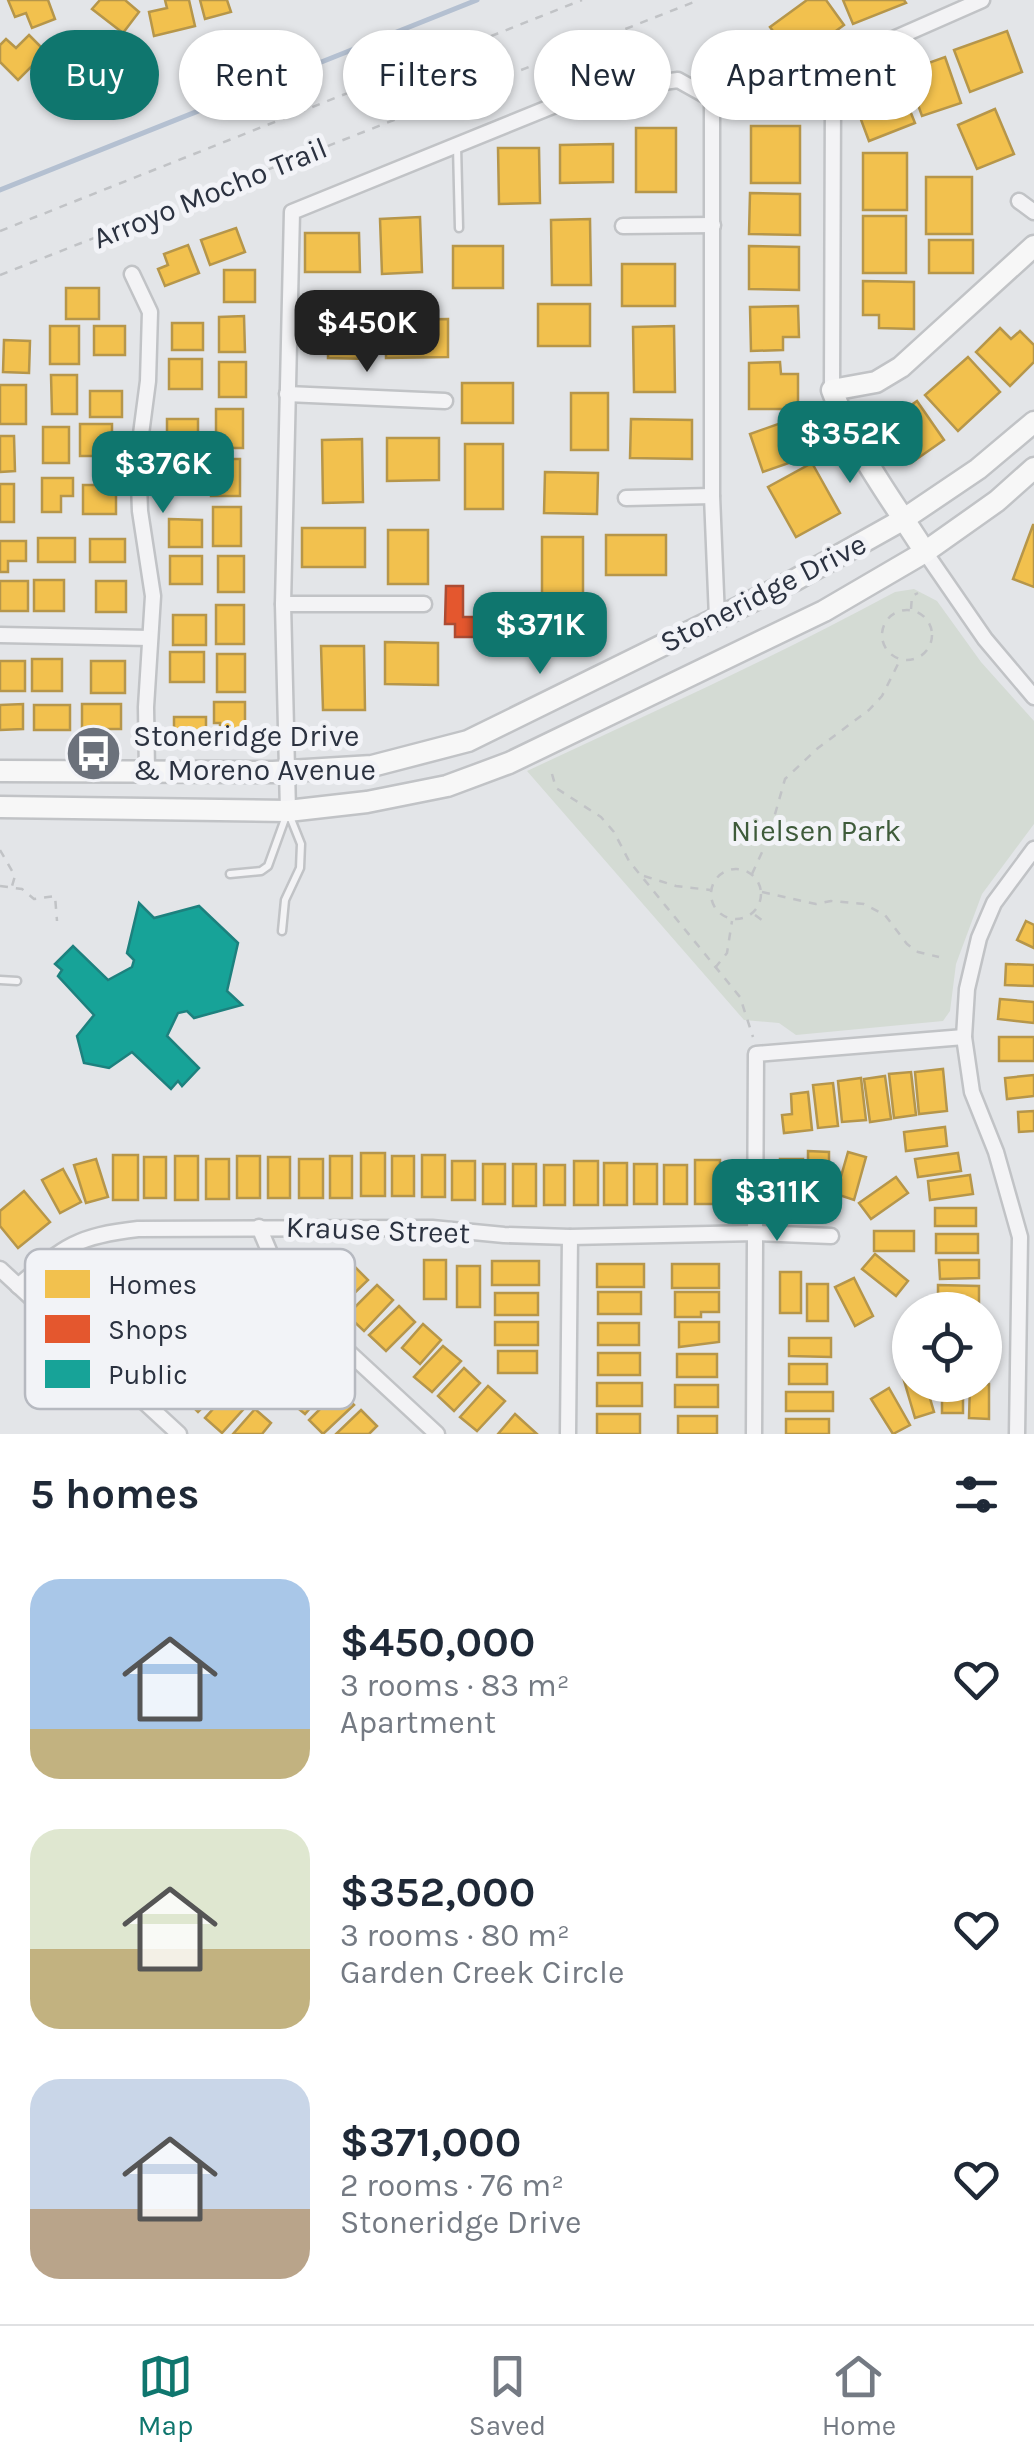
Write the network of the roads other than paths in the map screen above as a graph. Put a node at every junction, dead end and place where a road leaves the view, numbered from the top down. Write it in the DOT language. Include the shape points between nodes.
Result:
graph roads {
  1 [pos="982,0"];
  2 [pos="457,145"];
  3 [pos="1019,201"];
  4 [pos="1034,212"];
  5 [pos="714,225"];
  6 [pos="623,226"];
  7 [pos="458,228"];
  8 [pos="1034,246"];
  9 [pos="132,274"];
  10 [pos="832,390"];
  11 [pos="287,394"];
  12 [pos="445,401"];
  13 [pos="1034,422"];
  14 [pos="1034,468"];
  15 [pos="712,496"];
  16 [pos="626,498"];
  17 [pos="904,519"];
  18 [pos="925,552"];
  19 [pos="283,604"];
  20 [pos="424,604"];
  21 [pos="718,618"];
  22 [pos="0,636"];
  23 [pos="150,638"];
  24 [pos="1034,697"];
  25 [pos="0,771"];
  26 [pos="287,771"];
  27 [pos="146,772"];
  28 [pos="0,807"];
  29 [pos="288,810"];
  30 [pos="1034,848"];
  31 [pos="230,874"];
  32 [pos="282,932"];
  33 [pos="0,980"];
  34 [pos="17,980"];
  35 [pos="964,1037"];
  36 [pos="259,1228"];
  37 [pos="756,1233"];
  38 [pos="570,1236"];
  39 [pos="832,1236"];
  40 [pos="1027,1236"];
  41 [pos="62,1249"];
  42 [pos="268,1249"];
  43 [pos="0,1270"];
  44 [pos="25,1280"];
  45 [pos="18,1286"];
  46 [pos="25,1292"];
  47 [pos="355,1358"];
  48 [pos="152,1409"];
  49 [pos="179,1434"];
  50 [pos="436,1434"];
  51 [pos="568,1434"];
  52 [pos="754,1434"];
  53 [pos="1016,1434"];
  1 -- 10 [label="street" via="848,59 836,74"];
  2 -- 5 [label="street" via="585,93 678,80 712,99"];
  2 -- 7 [label="lane"];
  2 -- 11 [label="street" via="292,212"];
  3 -- 4 [label="street"];
  5 -- 6 [label="street"];
  5 -- 15 [label="street"];
  8 -- 10 [label="main road" via="900,368 876,382"];
  9 -- 23 [label="street" via="150,312 138,458 153,596"];
  10 -- 17 [label="main road" via="845,428"];
  11 -- 12 [label="street"];
  11 -- 19 [label="street"];
  13 -- 17 [label="main road, Stoneridge Drive"];
  14 -- 18 [label="main road, Stoneridge Drive"];
  15 -- 16 [label="street"];
  15 -- 21 [label="street"];
  17 -- 18 [label="main road"];
  17 -- 21 [label="main road, Stoneridge Drive"];
  18 -- 24 [label="street" via="984,639"];
  18 -- 29 [label="main road, Stoneridge Drive" via="824,610 509,764 447,786"];
  19 -- 20 [label="street"];
  19 -- 26 [label="street"];
  21 -- 26 [label="main road, Stoneridge Drive" via="468,741 372,766"];
  22 -- 23 [label="street"];
  23 -- 27 [label="street"];
  25 -- 27 [label="main road, Stoneridge Drive"];
  26 -- 27 [label="main road, Stoneridge Drive"];
  26 -- 29 [label="street"];
  28 -- 29 [label="main road, Stoneridge Drive"];
  29 -- 31 [label="lane" via="268,866"];
  29 -- 32 [label="lane" via="302,844"];
  30 -- 35 [label="street" via="994,903 979,938 966,989"];
  33 -- 34 [label="lane"];
  35 -- 37 [label="street" via="756,1054"];
  35 -- 40 [label="street" via="972,1092"];
  36 -- 38 [label="street, Krause Street"];
  36 -- 41 [label="street, Krause Street" via="138,1229"];
  36 -- 42 [label="street"];
  37 -- 38 [label="street, Krause Street"];
  37 -- 39 [label="street, Krause Street"];
  37 -- 52 [label="street"];
  38 -- 51 [label="street"];
  40 -- 53 [label="street"];
  43 -- 45 [label="street"];
  44 -- 45 [label="street, Krause Street"];
  45 -- 46 [label="street"];
  47 -- 50 [label="street"];
  48 -- 49 [label="street"];
}
